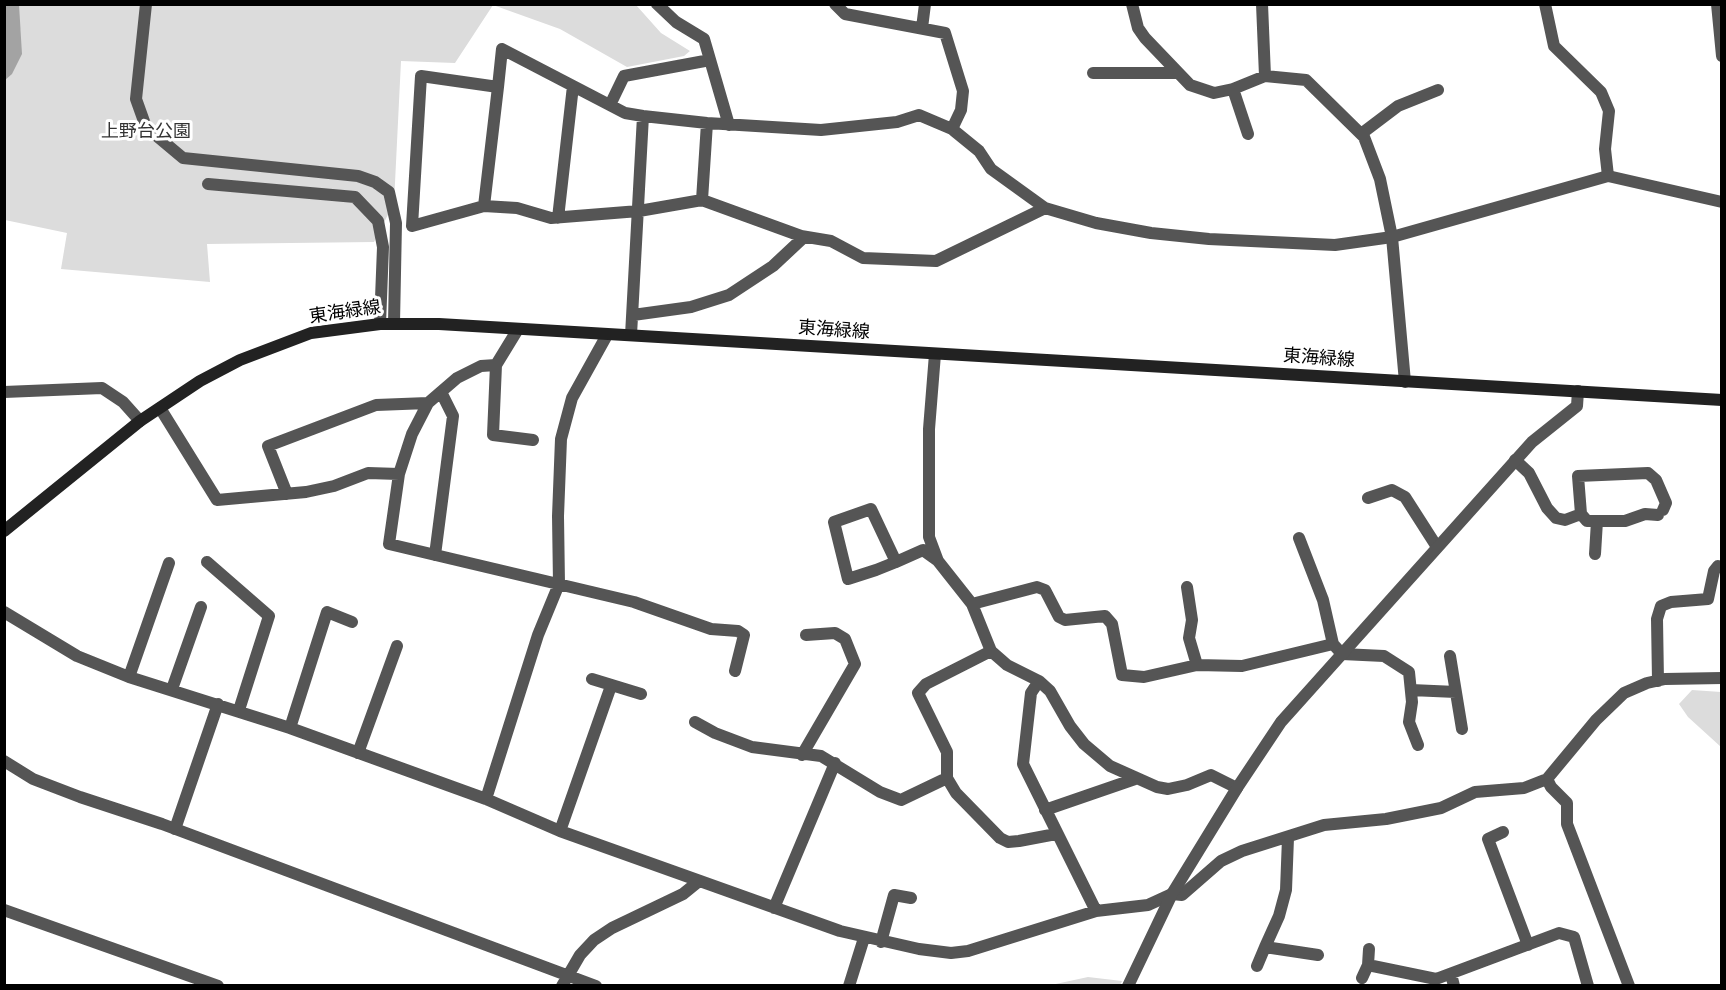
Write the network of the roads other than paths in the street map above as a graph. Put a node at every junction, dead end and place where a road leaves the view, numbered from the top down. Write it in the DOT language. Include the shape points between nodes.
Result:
graph roads {
  1 [pos="146,4"];
  2 [pos="657,4"];
  3 [pos="835,4"];
  4 [pos="925,4"];
  5 [pos="1132,4"];
  6 [pos="1262,4"];
  7 [pos="1545,4"];
  8 [pos="1717,4"];
  9 [pos="922,28"];
  10 [pos="1722,56"];
  11 [pos="710,60"];
  12 [pos="1092,73"];
  13 [pos="1178,73"];
  14 [pos="1265,76"];
  15 [pos="573,86"];
  16 [pos="498,87"];
  17 [pos="1233,89"];
  18 [pos="1438,90"];
  19 [pos="610,105"];
  20 [pos="643,117"];
  21 [pos="707,123"];
  22 [pos="729,125"];
  23 [pos="952,129"];
  24 [pos="1248,134"];
  25 [pos="1361,134"];
  26 [pos="1608,176"];
  27 [pos="208,184"];
  28 [pos="702,200"];
  29 [pos="1722,202"];
  30 [pos="484,206"];
  31 [pos="1045,208"];
  32 [pos="639,211"];
  33 [pos="558,218"];
  34 [pos="804,237"];
  35 [pos="1392,237"];
  36 [pos="633,315"];
  37 [pos="394,323"];
  38 [pos="380,324"];
  39 [pos="518,329"];
  40 [pos="607,335"];
  41 [pos="631,336"];
  42 [pos="935,354"];
  43 [pos="496,365"];
  44 [pos="1405,382"];
  45 [pos="1578,391"];
  46 [pos="4,392"];
  47 [pos="441,392"];
  48 [pos="1722,400"];
  49 [pos="428,403"];
  50 [pos="160,408"];
  51 [pos="140,421"];
  52 [pos="533,440"];
  53 [pos="1515,460"];
  54 [pos="399,474"];
  55 [pos="287,494"];
  56 [pos="1368,498"];
  57 [pos="1581,514"];
  58 [pos="1597,521"];
  59 [pos="4,531"];
  60 [pos="1299,538"];
  61 [pos="1437,547"];
  62 [pos="1595,554"];
  63 [pos="435,555"];
  64 [pos="938,561"];
  65 [pos="207,562"];
  66 [pos="896,562"];
  67 [pos="169,563"];
  68 [pos="1722,567"];
  69 [pos="559,584"];
  70 [pos="1187,587"];
  71 [pos="972,604"];
  72 [pos="201,607"];
  73 [pos="4,612"];
  74 [pos="352,622"];
  75 [pos="806,635"];
  76 [pos="1333,644"];
  77 [pos="397,646"];
  78 [pos="991,651"];
  79 [pos="1342,654"];
  80 [pos="1450,656"];
  81 [pos="1197,665"];
  82 [pos="735,671"];
  83 [pos="129,677"];
  84 [pos="1722,678"];
  85 [pos="592,679"];
  86 [pos="1039,681"];
  87 [pos="1658,681"];
  88 [pos="611,686"];
  89 [pos="172,689"];
  90 [pos="1411,690"];
  91 [pos="1456,692"];
  92 [pos="641,694"];
  93 [pos="218,704"];
  94 [pos="239,710"];
  95 [pos="695,722"];
  96 [pos="290,728"];
  97 [pos="1462,729"];
  98 [pos="1418,745"];
  99 [pos="358,753"];
  100 [pos="802,755"];
  101 [pos="4,761"];
  102 [pos="835,763"];
  103 [pos="947,778"];
  104 [pos="1136,779"];
  105 [pos="1547,779"];
  106 [pos="1237,788"];
  107 [pos="486,799"];
  108 [pos="1045,810"];
  109 [pos="175,829"];
  110 [pos="560,831"];
  111 [pos="1503,832"];
  112 [pos="1056,834"];
  113 [pos="1288,838"];
  114 [pos="699,880"];
  115 [pos="1172,894"];
  116 [pos="911,898"];
  117 [pos="774,908"];
  118 [pos="4,910"];
  119 [pos="1096,911"];
  120 [pos="864,938"];
  121 [pos="881,942"];
  122 [pos="1528,945"];
  123 [pos="1265,947"];
  124 [pos="1369,949"];
  125 [pos="1318,956"];
  126 [pos="1368,964"];
  127 [pos="1257,966"];
  128 [pos="1362,978"];
  129 [pos="565,980"];
  130 [pos="1452,980"];
  131 [pos="218,986"];
  132 [pos="596,986"];
  133 [pos="849,986"];
  134 [pos="1128,986"];
  135 [pos="1588,986"];
  136 [pos="1629,986"];
  1 -- 37 [label="street" via="136,99 146,127 183,158 358,176 389,192 396,223"];
  2 -- 11 [label="street" via="676,22 704,39"];
  3 -- 9 [label="street" via="845,14"];
  4 -- 9 [label="street"];
  5 -- 13 [label="street" via="1144,38"];
  6 -- 14 [label="street"];
  7 -- 26 [label="street" via="1554,46 1601,92 1609,111 1605,149"];
  8 -- 10 [label="street"];
  9 -- 23 [label="street" via="945,33 963,91 961,110"];
  11 -- 19 [label="street" via="624,76"];
  11 -- 22 [label="street"];
  12 -- 13 [label="street"];
  13 -- 17 [label="street" via="1202,90 1214,93"];
  14 -- 17 [label="street"];
  14 -- 25 [label="street" via="1306,80"];
  15 -- 16 [label="street" via="502,50"];
  15 -- 19 [label="street"];
  15 -- 33 [label="street"];
  16 -- 30 [label="street"];
  16 -- 30 [label="street" via="421,76 412,226"];
  17 -- 24 [label="street"];
  18 -- 25 [label="street" via="1398,106"];
  19 -- 20 [label="street"];
  20 -- 21 [label="street"];
  20 -- 32 [label="street"];
  21 -- 22 [label="street"];
  21 -- 28 [label="street"];
  22 -- 23 [label="street" via="821,130 897,122 919,115"];
  23 -- 31 [label="street" via="979,151 991,169"];
  25 -- 35 [label="street" via="1380,179"];
  26 -- 29 [label="street"];
  26 -- 35 [label="street"];
  27 -- 38 [label="street" via="355,197 378,220 383,247"];
  28 -- 32 [label="street"];
  28 -- 34 [label="street"];
  30 -- 33 [label="street" via="517,208"];
  31 -- 34 [label="street" via="936,261 864,258 831,241"];
  31 -- 35 [label="street" via="1096,223 1209,239 1335,245"];
  32 -- 33 [label="street"];
  32 -- 36 [label="street"];
  34 -- 36 [label="street" via="773,266 729,295 691,307"];
  35 -- 44 [label="street"];
  36 -- 41 [label="street"];
  37 -- 38 [label="main road, 東海緑線"];
  37 -- 39 [label="main road, 東海緑線"];
  38 -- 50 [label="main road, 東海緑線" via="311,333 265,350 201,381"];
  39 -- 40 [label="main road, 東海緑線"];
  39 -- 43 [label="street"];
  40 -- 41 [label="main road, 東海緑線"];
  40 -- 69 [label="street" via="572,398 561,439"];
  41 -- 42 [label="main road, 東海緑線"];
  42 -- 44 [label="main road, 東海緑線"];
  42 -- 64 [label="street" via="928,429 929,537"];
  43 -- 47 [label="street" via="481,366 457,378"];
  43 -- 52 [label="street" via="493,435"];
  44 -- 45 [label="main road, 東海緑線"];
  45 -- 48 [label="main road, 東海緑線"];
  45 -- 53 [label="street" via="1577,406"];
  46 -- 51 [label="street" via="102,388 123,402"];
  47 -- 49 [label="street"];
  47 -- 63 [label="street" via="453,416"];
  49 -- 54 [label="street" via="412,434"];
  49 -- 55 [label="street" via="376,405 268,446"];
  50 -- 51 [label="main road, 東海緑線"];
  50 -- 55 [label="street" via="217,500"];
  51 -- 59 [label="main road, 東海緑線"];
  53 -- 57 [label="street" via="1529,474 1556,518 1565,520"];
  53 -- 61 [label="street"];
  54 -- 55 [label="street" via="368,473 334,486"];
  54 -- 63 [label="street" via="389,544"];
  56 -- 61 [label="street" via="1392,490 1405,496"];
  57 -- 58 [label="street" via="1587,521"];
  57 -- 58 [label="street" via="1578,476 1648,473 1656,480 1666,503 1660,513 1625,521"];
  58 -- 62 [label="street"];
  60 -- 76 [label="street" via="1323,600"];
  61 -- 79 [label="street"];
  63 -- 69 [label="street"];
  64 -- 66 [label="street" via="923,550"];
  64 -- 71 [label="street"];
  65 -- 94 [label="street" via="269,616"];
  66 -- 66 [label="street" via="848,579 834,522 872,509"];
  67 -- 83 [label="street"];
  68 -- 87 [label="street" via="1714,571 1708,598 1661,606 1657,619"];
  69 -- 82 [label="street" via="634,603 711,629 738,630 744,636"];
  69 -- 107 [label="street" via="538,635"];
  70 -- 81 [label="street" via="1192,620 1189,638"];
  71 -- 78 [label="street"];
  71 -- 81 [label="street" via="1037,587 1045,590 1059,617 1065,620 1105,616 1112,624 1122,675 1144,677"];
  72 -- 89 [label="street"];
  73 -- 83 [label="street" via="77,656"];
  74 -- 96 [label="street" via="327,612"];
  75 -- 100 [label="street" via="835,633 845,639 855,664"];
  76 -- 79 [label="street"];
  76 -- 81 [label="street" via="1242,666"];
  77 -- 99 [label="street"];
  78 -- 86 [label="street" via="1007,665"];
  78 -- 103 [label="street" via="926,684 918,693 947,752"];
  79 -- 90 [label="street" via="1384,656 1409,672"];
  79 -- 106 [label="street" via="1281,722"];
  80 -- 91 [label="street"];
  83 -- 89 [label="street"];
  84 -- 87 [label="street"];
  85 -- 88 [label="street"];
  86 -- 104 [label="street" via="1050,691 1084,744 1110,766"];
  86 -- 108 [label="street" via="1031,693 1023,764"];
  87 -- 105 [label="street" via="1624,693"];
  88 -- 92 [label="street"];
  88 -- 110 [label="street"];
  89 -- 93 [label="street"];
  90 -- 91 [label="street"];
  90 -- 98 [label="street" via="1409,722"];
  91 -- 97 [label="street"];
  93 -- 94 [label="street"];
  93 -- 109 [label="street"];
  94 -- 96 [label="street"];
  95 -- 100 [label="street" via="752,747"];
  96 -- 99 [label="street"];
  99 -- 107 [label="street"];
  100 -- 102 [label="street" via="821,756"];
  101 -- 109 [label="street" via="42,782"];
  102 -- 103 [label="street" via="880,792 901,800"];
  102 -- 117 [label="street"];
  103 -- 112 [label="street" via="956,793 1000,838 1019,841"];
  104 -- 106 [label="street" via="1168,789 1211,775"];
  104 -- 108 [label="street"];
  105 -- 113 [label="street" via="1524,788 1475,792 1441,808 1324,825"];
  105 -- 136 [label="street" via="1567,803 1567,824"];
  106 -- 115 [label="street"];
  107 -- 110 [label="street"];
  108 -- 112 [label="street"];
  109 -- 129 [label="street"];
  110 -- 114 [label="street"];
  111 -- 122 [label="street" via="1488,839"];
  112 -- 119 [label="street"];
  113 -- 115 [label="street" via="1232,856 1206,871 1182,895"];
  113 -- 123 [label="street" via="1286,890"];
  114 -- 117 [label="street"];
  114 -- 129 [label="street" via="683,894 594,940"];
  115 -- 119 [label="street" via="1148,905"];
  115 -- 134 [label="street"];
  116 -- 121 [label="street" via="894,895"];
  117 -- 120 [label="street"];
  118 -- 131 [label="street"];
  119 -- 121 [label="street" via="968,951 951,953"];
  120 -- 121 [label="street"];
  120 -- 133 [label="street"];
  122 -- 130 [label="street"];
  122 -- 135 [label="street" via="1559,933 1574,937"];
  123 -- 125 [label="street"];
  123 -- 127 [label="street"];
  124 -- 126 [label="street"];
  126 -- 128 [label="street"];
  126 -- 130 [label="street"];
  129 -- 132 [label="street"];
}
